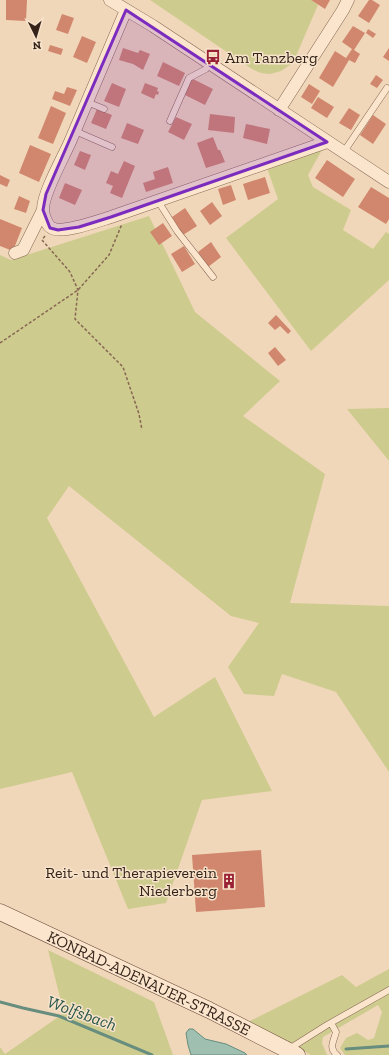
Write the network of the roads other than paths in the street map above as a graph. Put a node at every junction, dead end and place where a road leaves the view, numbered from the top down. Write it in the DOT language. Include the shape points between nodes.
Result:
graph roads {
  1 [pos="110,0"];
  2 [pos="348,0"];
  3 [pos="126,10"];
  4 [pos="209,63"];
  5 [pos="387,88"];
  6 [pos="87,102"];
  7 [pos="104,109"];
  8 [pos="280,110"];
  9 [pos="170,122"];
  10 [pos="74,131"];
  11 [pos="327,142"];
  12 [pos="112,146"];
  13 [pos="343,153"];
  14 [pos="389,182"];
  15 [pos="158,201"];
  16 [pos="43,210"];
  17 [pos="15,253"];
  18 [pos="213,277"];
  19 [pos="0,912"];
  20 [pos="389,990"];
  21 [pos="331,1022"];
  22 [pos="292,1053"];
  23 [pos="337,1055"];
  1 -- 3 [label="street"];
  2 -- 8 [label="street"];
  3 -- 4 [label="street"];
  3 -- 6 [label="street"];
  4 -- 8 [label="street"];
  4 -- 9 [label="lane" via="206,69 189,78"];
  5 -- 13 [label="lane"];
  6 -- 7 [label="lane"];
  6 -- 10 [label="street"];
  8 -- 11 [label="street"];
  10 -- 12 [label="lane"];
  10 -- 16 [label="street" via="46,194"];
  11 -- 13 [label="street"];
  11 -- 15 [label="street"];
  13 -- 14 [label="street"];
  15 -- 16 [label="street" via="79,227 58,230 50,228"];
  15 -- 18 [label="lane" via="177,231"];
  16 -- 17 [label="street" via="23,250"];
  19 -- 22 [label="street, KONRAD-ADENAUER-STRASSE" via="209,1010"];
  20 -- 21 [label="lane"];
  21 -- 22 [label="lane"];
  21 -- 23 [label="lane" via="336,1032 332,1049"];
}
